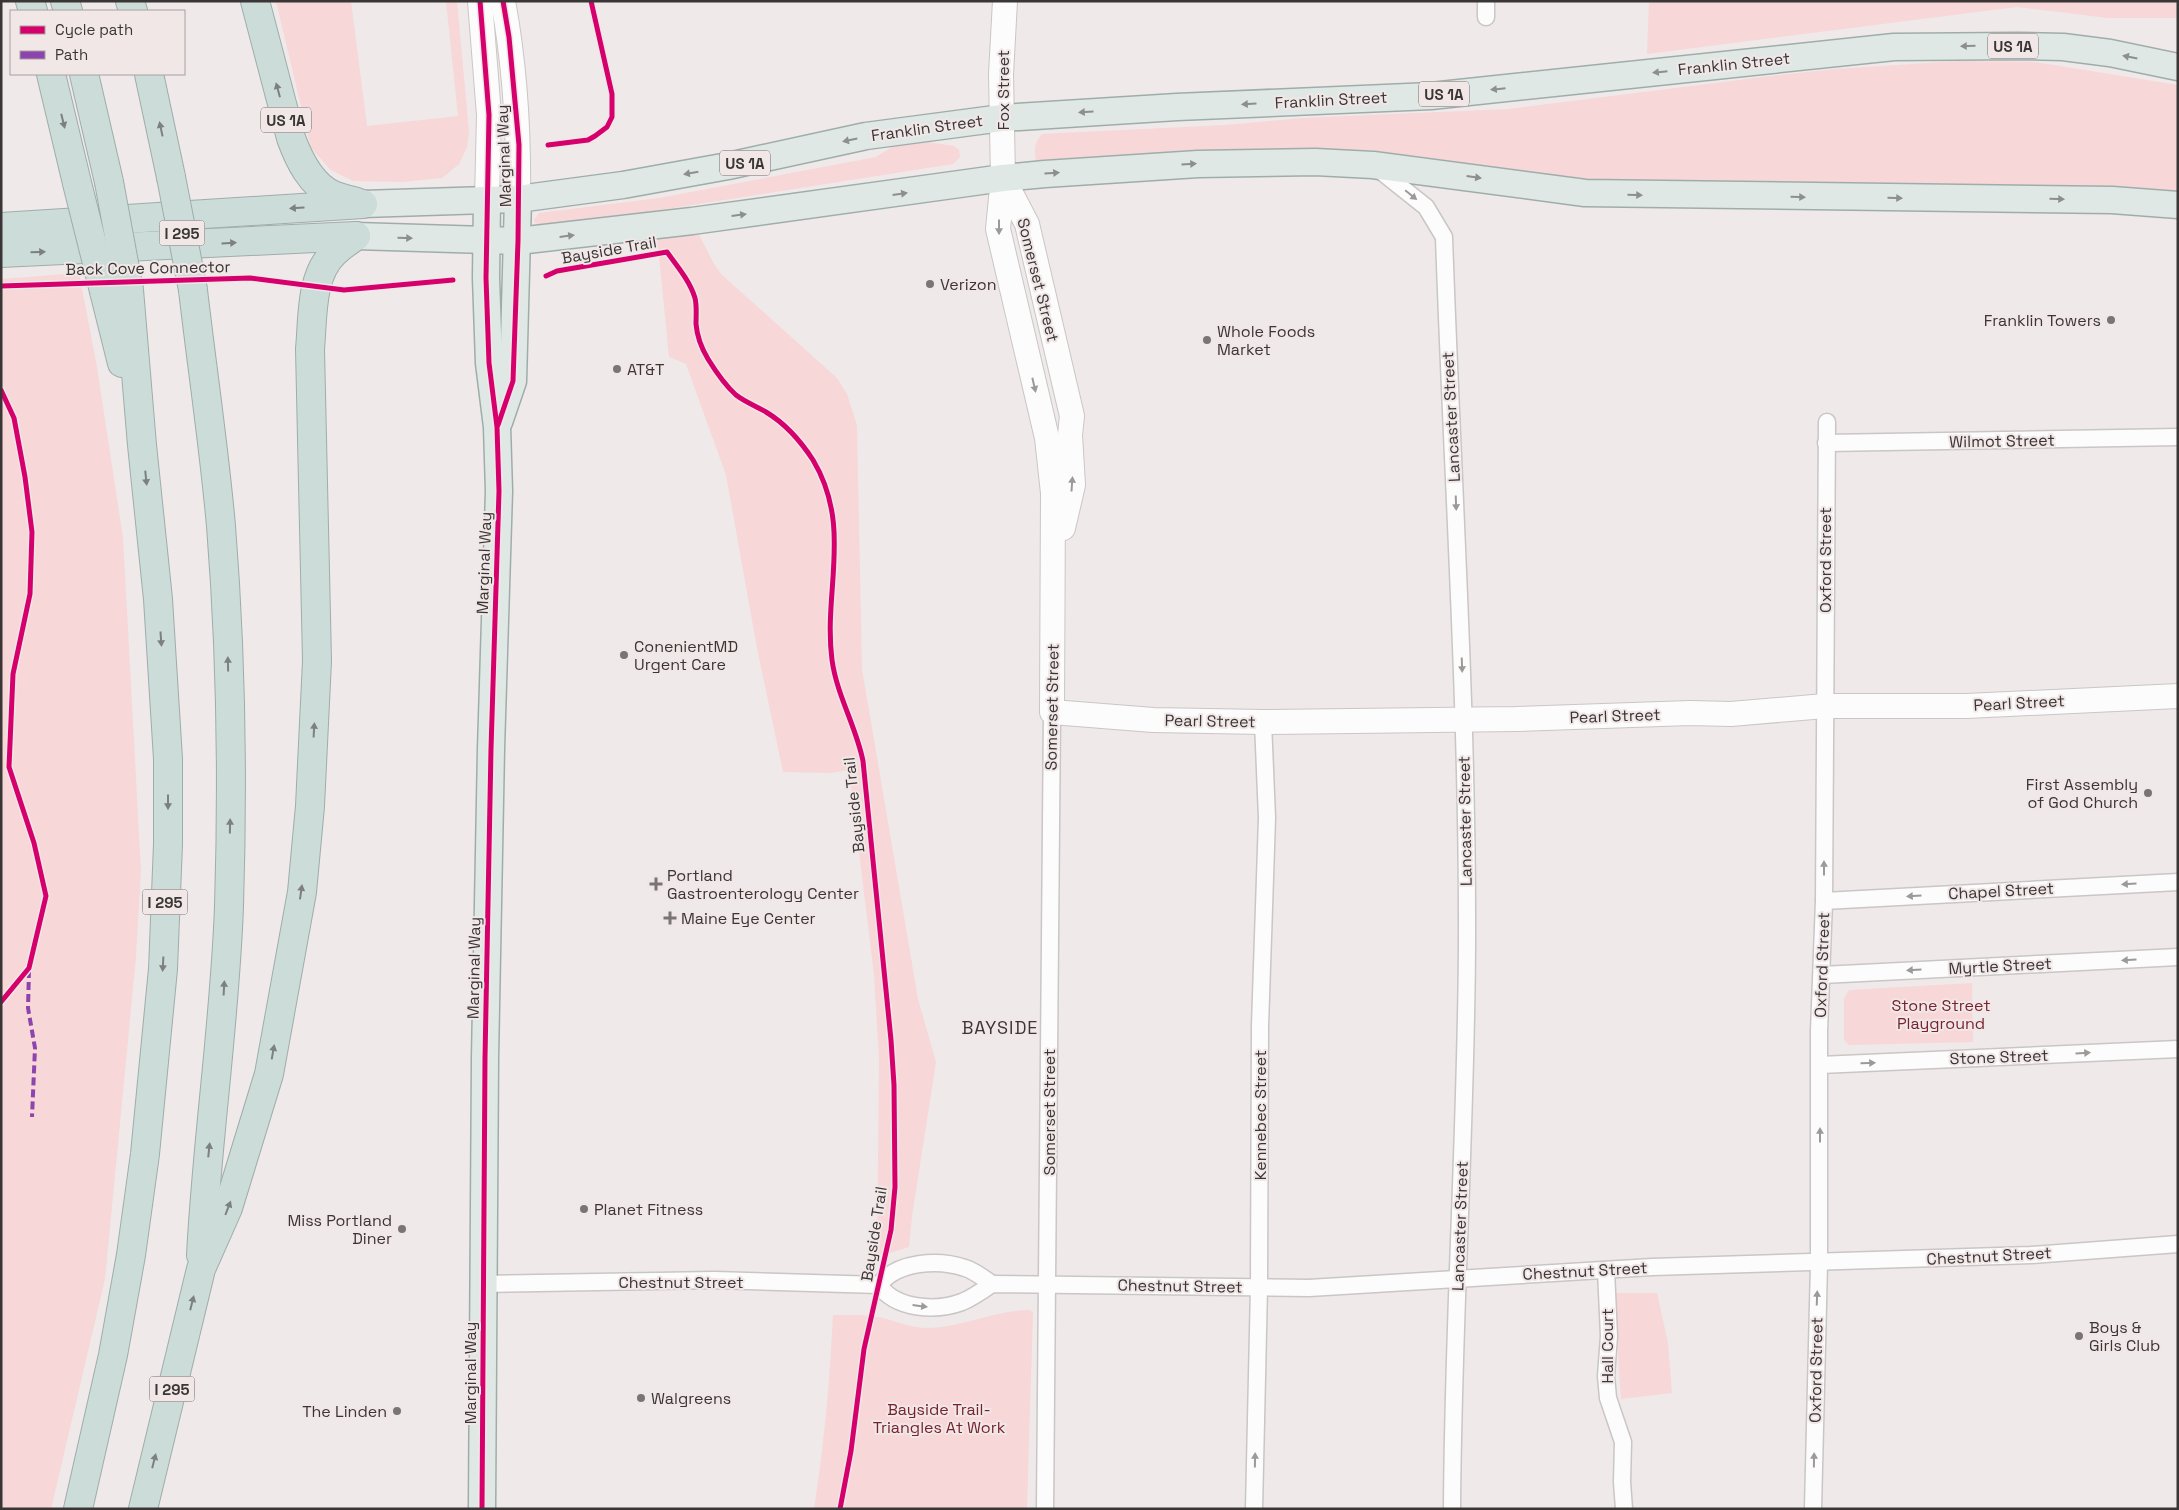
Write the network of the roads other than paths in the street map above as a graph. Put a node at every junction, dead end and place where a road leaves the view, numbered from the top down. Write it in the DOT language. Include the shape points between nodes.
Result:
graph roads {
  1 [pos="254,1"];
  2 [pos="480,1"];
  3 [pos="503,1"];
  4 [pos="1005,1"];
  5 [pos="2178,67"];
  6 [pos="51,75"];
  7 [pos="84,75"];
  8 [pos="149,75"];
  9 [pos="1002,118"];
  10 [pos="1373,165"];
  11 [pos="1004,178"];
  12 [pos="518,199"];
  13 [pos="487,200"];
  14 [pos="363,204"];
  15 [pos="2178,205"];
  16 [pos="1,227"];
  17 [pos="356,236"];
  18 [pos="487,240"];
  19 [pos="518,242"];
  20 [pos="1,253"];
  21 [pos="117,290"];
  22 [pos="1827,422"];
  23 [pos="497,427"];
  24 [pos="2178,438"];
  25 [pos="1826,443"];
  26 [pos="2178,696"];
  27 [pos="1825,706"];
  28 [pos="1052,712"];
  29 [pos="1464,718"];
  30 [pos="1264,722"];
  31 [pos="2178,882"];
  32 [pos="1824,901"];
  33 [pos="2178,958"];
  34 [pos="1822,974"];
  35 [pos="2178,1048"];
  36 [pos="1820,1065"];
  37 [pos="2178,1244"];
  38 [pos="1819,1263"];
  39 [pos="201,1269"];
  40 [pos="1606,1270"];
  41 [pos="1457,1279"];
  42 [pos="482,1284"];
  43 [pos="992,1284"];
  44 [pos="1047,1284"];
  45 [pos="879,1285"];
  46 [pos="1259,1287"];
  47 [pos="78,1509"];
  48 [pos="143,1509"];
  49 [pos="482,1509"];
  50 [pos="1045,1509"];
  51 [pos="1254,1509"];
  52 [pos="1452,1509"];
  53 [pos="1624,1509"];
  54 [pos="1813,1509"];
  14 -- 1 [label="highway, US 1A, one-way" via="332,195 298,160"];
  2 -- 13 [label="street, Marginal Way" via="489,115"];
  3 -- 12 [label="street, Marginal Way" via="518,135"];
  4 -- 9 [label="street, Fox Street"];
  5 -- 9 [label="main road, Franklin Street / US 1A, one-way" via="2063,47 1894,47 1431,96 1186,106"];
  6 -- 21 [label="highway, one-way, bridge" via="77,183"];
  7 -- 21 [label="highway, I 295, bridge" via="109,182"];
  39 -- 8 [label="highway, I 295, one-way, bridge" via="204,1193 222,1020 228,906 228,632 221,524 193,290"];
  9 -- 11 [label="street, Fox Street"];
  9 -- 12 [label="main road, Franklin Street / US 1A, one-way" via="866,136 658,179"];
  11 -- 10 [label="main road, one-way" via="1198,164 1315,162"];
  10 -- 15 [label="main road, one-way" via="1586,194 2112,200"];
  10 -- 29 [label="street, Lancaster Street, one-way" via="1426,207 1444,237"];
  19 -- 11 [label="main road, one-way"];
  11 -- 28 [label="street, Somerset Street" via="1027,224 1072,416 1073,485 1054,566"];
  12 -- 13 [label="main road, Franklin Street / US 1A"];
  12 -- 19 [label="main road, Marginal Way"];
  13 -- 14 [label="main road, US 1A"];
  13 -- 18 [label="main road, Marginal Way"];
  14 -- 16 [label="highway, one-way"];
  17 -- 18 [label="main road, one-way"];
  20 -- 17 [label="highway, one-way"];
  39 -- 17 [label="highway, one-way" via="228,1208 269,1074 302,892 317,662 310,349 316,286 333,253"];
  18 -- 19 [label="main road"];
  18 -- 23 [label="main road, Marginal Way" via="489,363"];
  19 -- 23 [label="main road, Marginal Way" via="513,381"];
  21 -- 47 [label="highway, I 295, one-way" via="142,445 158,599 168,760 168,844 163,970 145,1154 113,1355"];
  22 -- 25 [label="street, Oxford Street"];
  23 -- 42 [label="main road, Marginal Way" via="499,491 490,758"];
  24 -- 25 [label="street, Wilmot Street"];
  25 -- 27 [label="street, Oxford Street"];
  26 -- 27 [label="street, Pearl Street" via="1967,706"];
  27 -- 29 [label="street, Pearl Street" via="1730,714"];
  32 -- 27 [label="street, Oxford Street, one-way"];
  28 -- 30 [label="street, Pearl Street" via="1153,720"];
  28 -- 44 [label="street, Somerset Street"];
  29 -- 30 [label="street, Pearl Street"];
  29 -- 41 [label="street, Lancaster Street" via="1467,973"];
  30 -- 46 [label="street, Kennebec Street" via="1267,818 1260,1026"];
  31 -- 32 [label="street, Chapel Street, one-way"];
  32 -- 34 [label="street, Oxford Street"];
  33 -- 34 [label="street, Myrtle Street, one-way"];
  34 -- 36 [label="street, Oxford Street"];
  36 -- 35 [label="street, Stone Street, one-way"];
  38 -- 36 [label="street, Oxford Street, one-way"];
  37 -- 38 [label="street, Chestnut Street" via="2030,1255"];
  38 -- 40 [label="street, Chestnut Street"];
  54 -- 38 [label="street, Oxford Street, one-way"];
  48 -- 39 [label="highway, I 295, one-way"];
  40 -- 41 [label="street, Chestnut Street"];
  40 -- 53 [label="street, Hall Court" via="1609,1336 1606,1376 1608,1398 1624,1442"];
  41 -- 46 [label="street, Chestnut Street" via="1308,1288"];
  41 -- 52 [label="street, Lancaster Street"];
  42 -- 45 [label="street, Chestnut Street" via="714,1280"];
  42 -- 49 [label="main road, Marginal Way"];
  43 -- 44 [label="street, Chestnut Street"];
  43 -- 45 [label="street" via="963,1267 933,1264 896,1270"];
  45 -- 43 [label="street, one-way" via="898,1302 926,1307 960,1303"];
  44 -- 46 [label="street, Chestnut Street"];
  44 -- 50 [label="street, Somerset Street"];
  51 -- 46 [label="street, Kennebec Street, one-way"];
}
